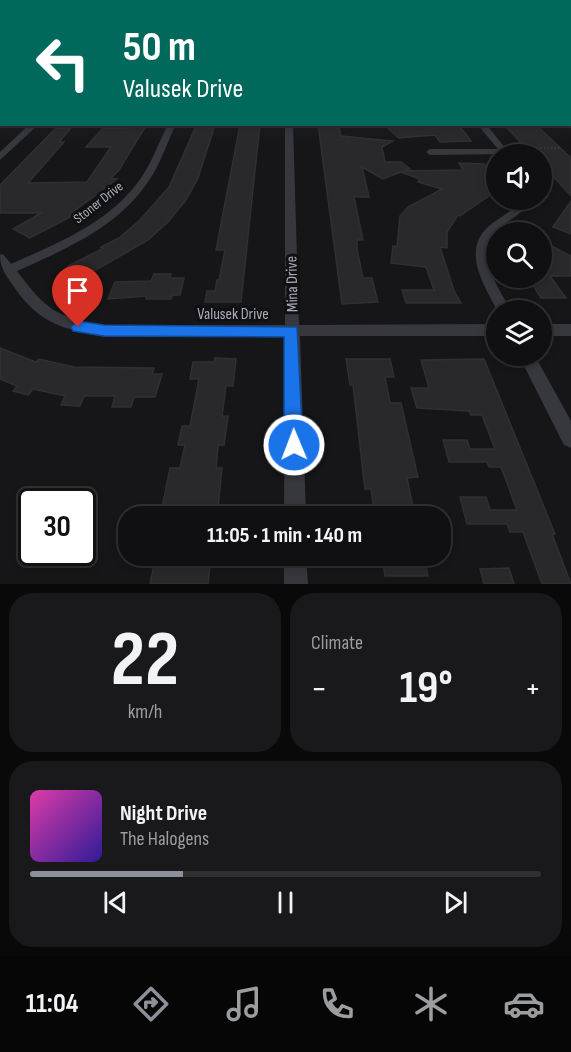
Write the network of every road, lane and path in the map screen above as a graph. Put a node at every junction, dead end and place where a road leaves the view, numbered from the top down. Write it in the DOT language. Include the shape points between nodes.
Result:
graph roads {
  1 [pos="34,126"];
  2 [pos="171,126"];
  3 [pos="289,126"];
  4 [pos="483,126"];
  5 [pos="500,144"];
  6 [pos="552,148"];
  7 [pos="561,148"];
  8 [pos="486,151"];
  9 [pos="430,152"];
  10 [pos="0,158"];
  11 [pos="519,210"];
  12 [pos="4,264"];
  13 [pos="499,300"];
  14 [pos="486,330"];
  15 [pos="552,330"];
  16 [pos="571,330"];
  17 [pos="292,331"];
  18 [pos="532,366"];
  19 [pos="571,440"];
  20 [pos="295,506"];
  21 [pos="295,566"];
  22 [pos="296,584"];
  1 -- 10 [label="street"];
  2 -- 12 [label="street, Stoner Drive" via="148,174 123,205 72,240"];
  3 -- 17 [label="street, Mina Drive"];
  4 -- 5 [label="street"];
  6 -- 7 [label="path"];
  8 -- 9 [label="street"];
  11 -- 13 [label="street" via="490,229 483,240 482,265"];
  12 -- 17 [label="street, Valusek Drive" via="29,300 44,313 78,327 104,331"];
  14 -- 17 [label="street, Valusek Drive"];
  15 -- 16 [label="street"];
  17 -- 20 [label="street, Mina Drive"];
  18 -- 19 [label="street"];
  21 -- 22 [label="street"];
}
